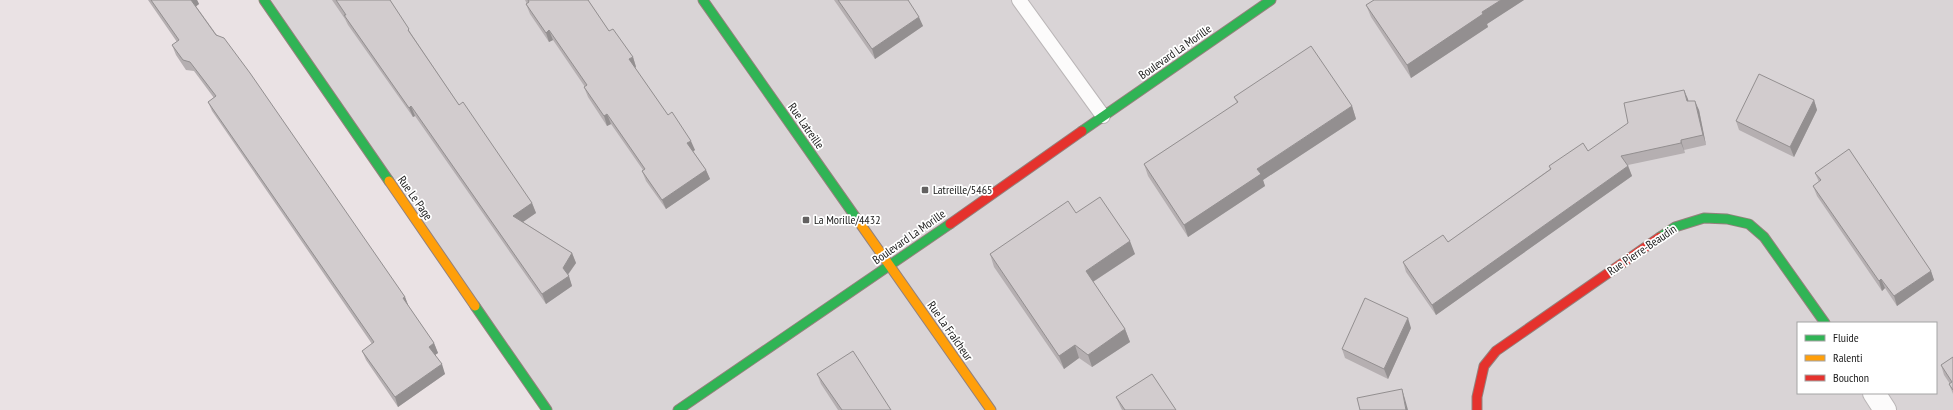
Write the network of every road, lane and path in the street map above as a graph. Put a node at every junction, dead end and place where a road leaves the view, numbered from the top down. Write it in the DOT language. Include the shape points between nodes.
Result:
graph roads {
  1 [pos="264,0"];
  2 [pos="703,0"];
  3 [pos="1019,0"];
  4 [pos="1270,0"];
  5 [pos="1103,116"];
  6 [pos="890,265"];
  7 [pos="1824,322"];
  8 [pos="1875,394"];
  9 [pos="547,410"];
  10 [pos="678,410"];
  11 [pos="991,410"];
  12 [pos="1477,410"];
  13 [pos="1885,410"];
  1 -- 9 [label="street, Rue Le Page"];
  2 -- 6 [label="street, Rue Latreille"];
  3 -- 5 [label="lane"];
  4 -- 5 [label="street, Boulevard La Morille"];
  5 -- 6 [label="street, Boulevard La Morille"];
  6 -- 10 [label="street, Boulevard La Morille"];
  6 -- 11 [label="street, Rue La Fraîcheur"];
  7 -- 12 [label="street, Rue Pierre-Beaudin" via="1764,237 1749,224 1727,219 1704,218 1675,226 1496,351 1484,366 1477,397"];
  8 -- 13 [label="street"];
}
